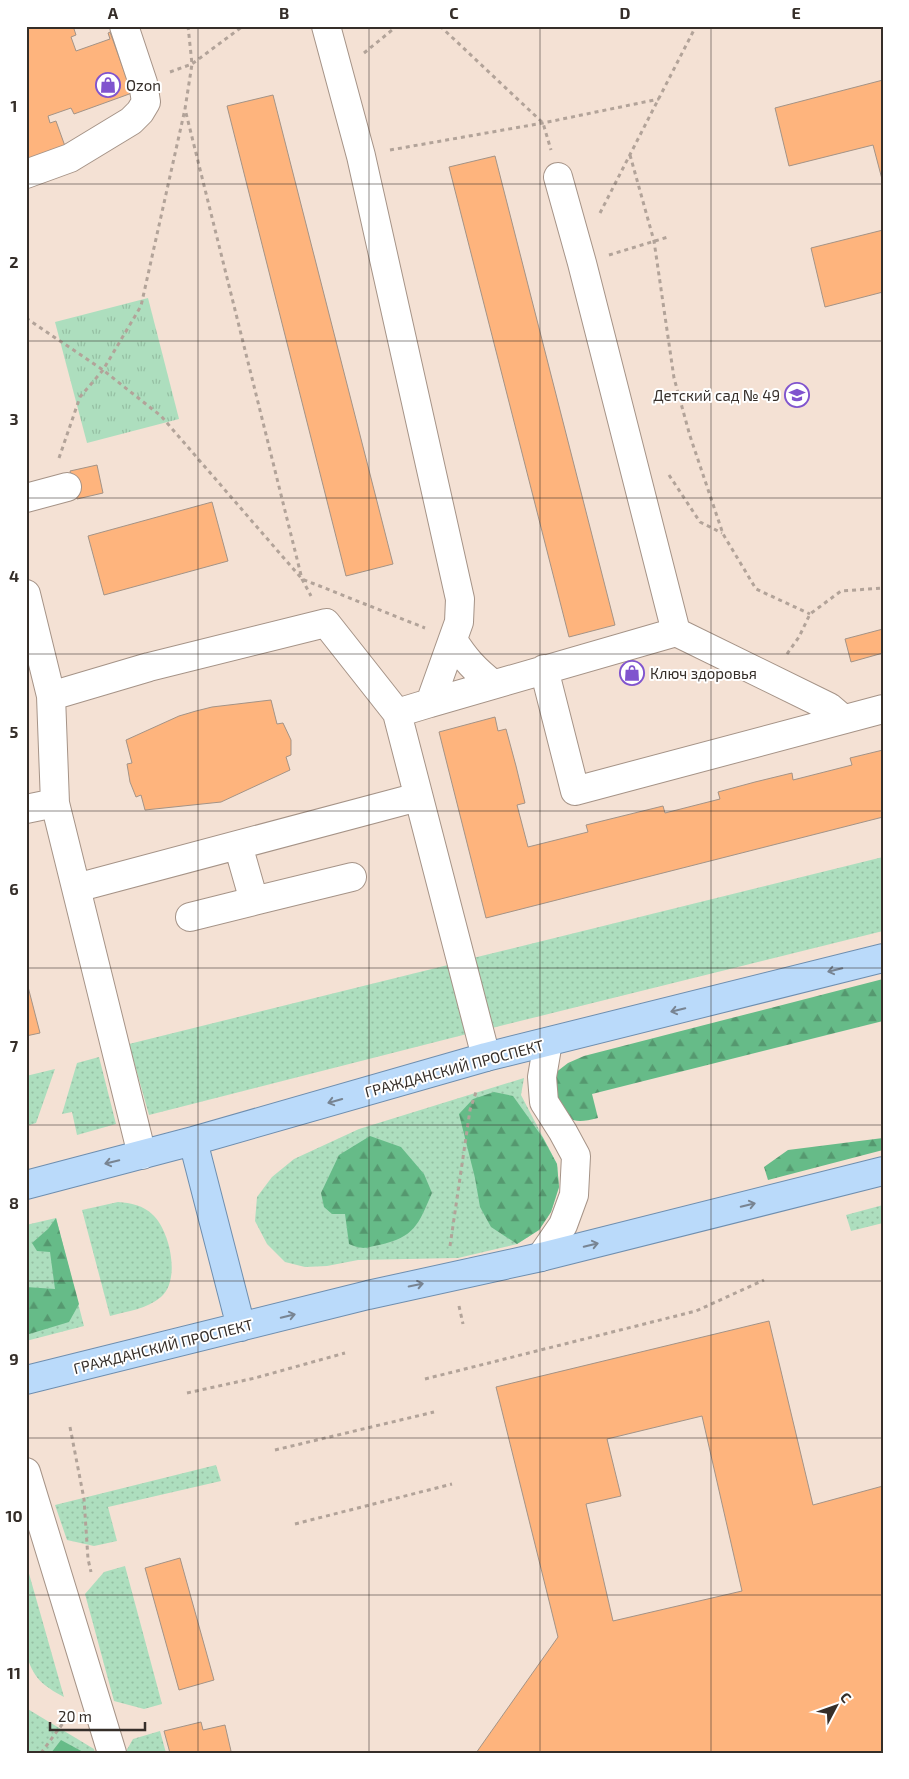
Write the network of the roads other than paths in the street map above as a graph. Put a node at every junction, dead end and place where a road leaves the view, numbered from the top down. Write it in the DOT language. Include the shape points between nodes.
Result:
graph roads {
  1 [pos="124,26"];
  2 [pos="326,26"];
  3 [pos="26,174"];
  4 [pos="558,177"];
  5 [pos="26,594"];
  6 [pos="676,632"];
  7 [pos="453,640"];
  8 [pos="544,669"];
  9 [pos="493,684"];
  10 [pos="51,696"];
  11 [pos="430,702"];
  12 [pos="883,709"];
  13 [pos="397,713"];
  14 [pos="843,720"];
  15 [pos="418,798"];
  16 [pos="55,803"];
  17 [pos="26,809"];
  18 [pos="238,845"];
  19 [pos="352,877"];
  20 [pos="76,888"];
  21 [pos="254,901"];
  22 [pos="190,917"];
  23 [pos="883,958"];
  24 [pos="548,1042"];
  25 [pos="486,1057"];
  26 [pos="194,1141"];
  27 [pos="142,1155"];
  28 [pos="883,1171"];
  29 [pos="26,1185"];
  30 [pos="541,1257"];
  31 [pos="241,1328"];
  32 [pos="26,1380"];
  33 [pos="26,1472"];
  34 [pos="112,1753"];
  1 -- 3 [label="street" via="143,83 146,102 140,112 131,121 70,158"];
  2 -- 7 [label="street" via="361,156 460,598 459,622"];
  4 -- 6 [label="street"];
  5 -- 10 [label="street"];
  6 -- 8 [label="street"];
  6 -- 14 [label="street" via="829,707"];
  7 -- 9 [label="street" via="476,672"];
  7 -- 11 [label="street"];
  8 -- 9 [label="street"];
  8 -- 14 [label="street" via="575,791"];
  9 -- 11 [label="street"];
  10 -- 13 [label="street" via="149,667 326,623"];
  10 -- 16 [label="street"];
  11 -- 13 [label="street"];
  12 -- 14 [label="street"];
  13 -- 15 [label="street"];
  15 -- 18 [label="street"];
  15 -- 25 [label="street"];
  16 -- 17 [label="street"];
  16 -- 20 [label="street"];
  18 -- 20 [label="street"];
  18 -- 21 [label="street"];
  19 -- 21 [label="street"];
  20 -- 27 [label="street"];
  21 -- 22 [label="street"];
  23 -- 24 [label="main road, ГРАЖДАНСКИЙ ПРОСПЕКТ, one-way"];
  24 -- 25 [label="main road, ГРАЖДАНСКИЙ ПРОСПЕКТ"];
  24 -- 30 [label="street" via="542,1077 544,1102 576,1156 574,1195 563,1225"];
  25 -- 26 [label="main road, ГРАЖДАНСКИЙ ПРОСПЕКТ, one-way"];
  26 -- 27 [label="main road, ГРАЖДАНСКИЙ ПРОСПЕКТ"];
  26 -- 31 [label="main road"];
  27 -- 29 [label="main road, ГРАЖДАНСКИЙ ПРОСПЕКТ, one-way"];
  30 -- 28 [label="main road, ГРАЖДАНСКИЙ ПРОСПЕКТ, one-way"];
  31 -- 30 [label="main road, ГРАЖДАНСКИЙ ПРОСПЕКТ, one-way" via="368,1295"];
  31 -- 32 [label="main road, ГРАЖДАНСКИЙ ПРОСПЕКТ"];
  33 -- 34 [label="street"];
}
